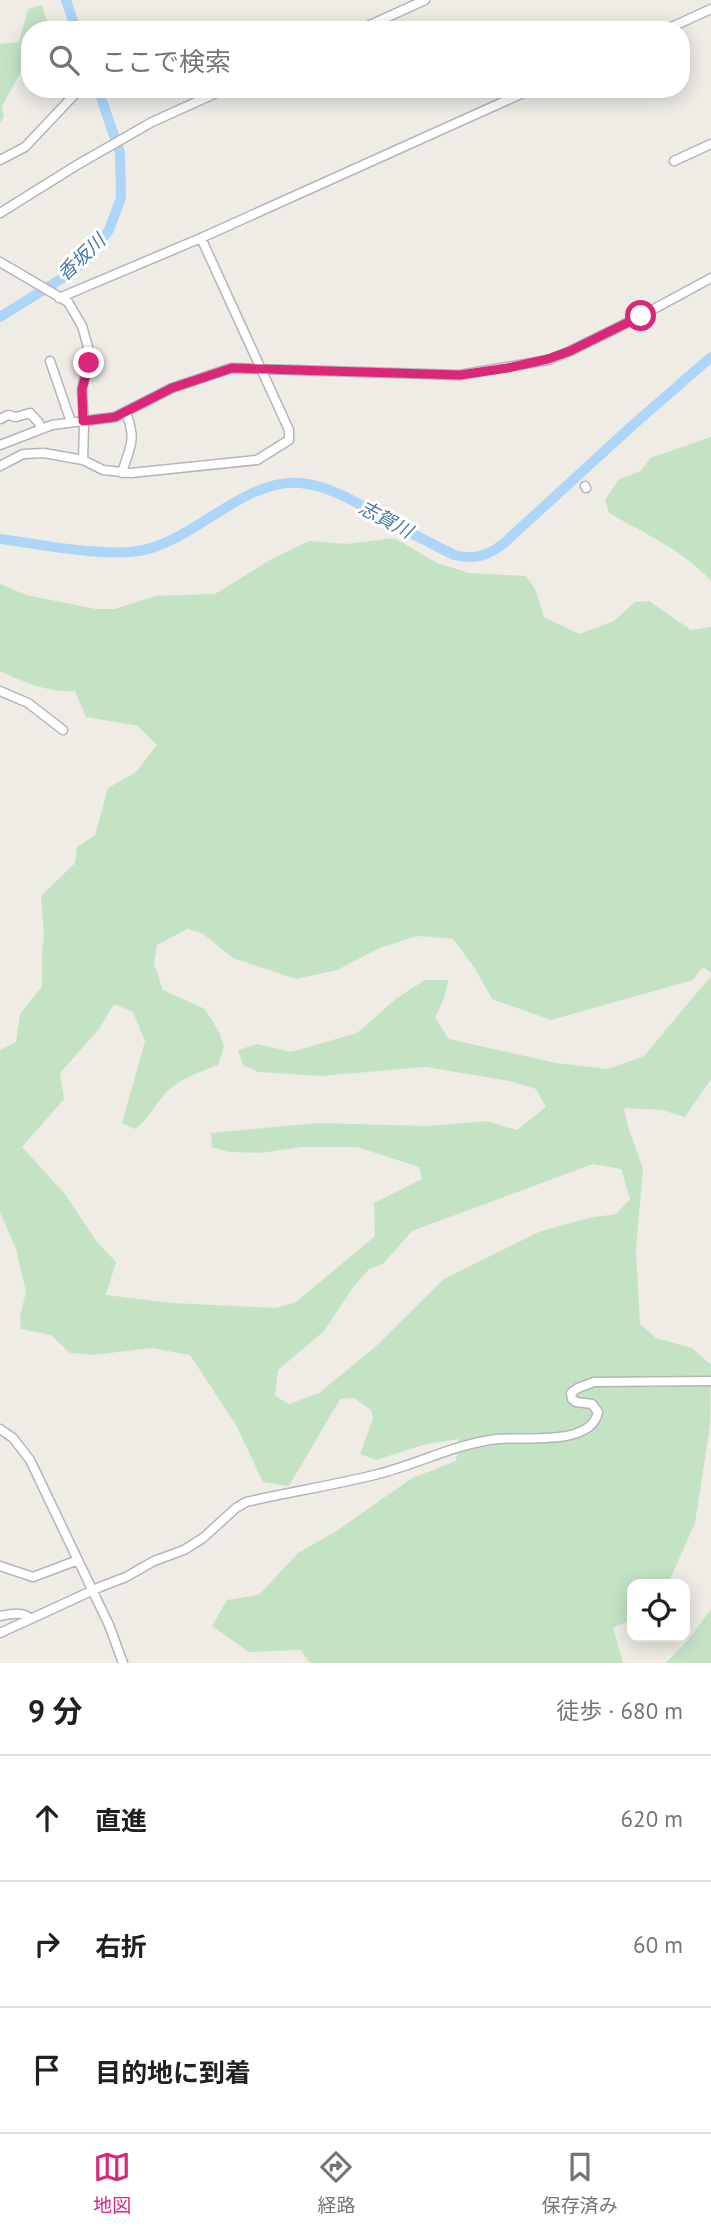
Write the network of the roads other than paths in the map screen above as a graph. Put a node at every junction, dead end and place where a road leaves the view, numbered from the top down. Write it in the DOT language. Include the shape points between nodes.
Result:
graph roads {
  1 [pos="425,0"];
  2 [pos="711,9"];
  3 [pos="379,21"];
  4 [pos="685,21"];
  5 [pos="71,98"];
  6 [pos="205,98"];
  7 [pos="513,98"];
  8 [pos="711,144"];
  9 [pos="0,160"];
  10 [pos="674,160"];
  11 [pos="0,213"];
  12 [pos="201,238"];
  13 [pos="0,262"];
  14 [pos="711,278"];
  15 [pos="58,297"];
  16 [pos="50,361"];
  17 [pos="260,368"];
  18 [pos="126,412"];
  19 [pos="0,419"];
  20 [pos="83,421"];
  21 [pos="71,422"];
  22 [pos="41,428"];
  23 [pos="0,445"];
  24 [pos="83,460"];
  25 [pos="0,466"];
  26 [pos="122,473"];
  27 [pos="0,691"];
  28 [pos="62,730"];
  29 [pos="711,1381"];
  30 [pos="0,1429"];
  31 [pos="78,1560"];
  32 [pos="0,1566"];
  33 [pos="93,1590"];
  34 [pos="0,1616"];
  35 [pos="31,1619"];
  36 [pos="0,1633"];
  37 [pos="123,1663"];
  1 -- 3 [label="street"];
  2 -- 4 [label="street"];
  5 -- 9 [label="street" via="25,147"];
  6 -- 11 [label="street" via="102,150"];
  7 -- 12 [label="street"];
  8 -- 10 [label="street"];
  12 -- 15 [label="street"];
  12 -- 17 [label="street"];
  13 -- 15 [label="street"];
  14 -- 17 [label="street" via="570,351 507,368 460,375"];
  15 -- 20 [label="street" via="73,309 89,344"];
  16 -- 21 [label="street"];
  17 -- 18 [label="street" via="213,373"];
  17 -- 26 [label="street" via="289,430 289,440 257,460"];
  18 -- 20 [label="street"];
  18 -- 26 [label="street" via="133,444"];
  19 -- 22 [label="street" via="30,413"];
  20 -- 21 [label="street"];
  20 -- 24 [label="street"];
  21 -- 22 [label="street"];
  22 -- 23 [label="street"];
  24 -- 25 [label="street" via="26,453"];
  24 -- 26 [label="street"];
  27 -- 28 [label="street" via="28,703"];
  29 -- 33 [label="street" via="584,1385 571,1393 572,1399 592,1404 598,1412 594,1422 580,1432 480,1441 378,1474 246,1502 190,1546"];
  30 -- 31 [label="street" via="26,1454"];
  31 -- 32 [label="street" via="33,1577"];
  31 -- 33 [label="street"];
  33 -- 35 [label="street"];
  33 -- 37 [label="street"];
  34 -- 35 [label="street" via="24,1614"];
  35 -- 36 [label="street"];
}
